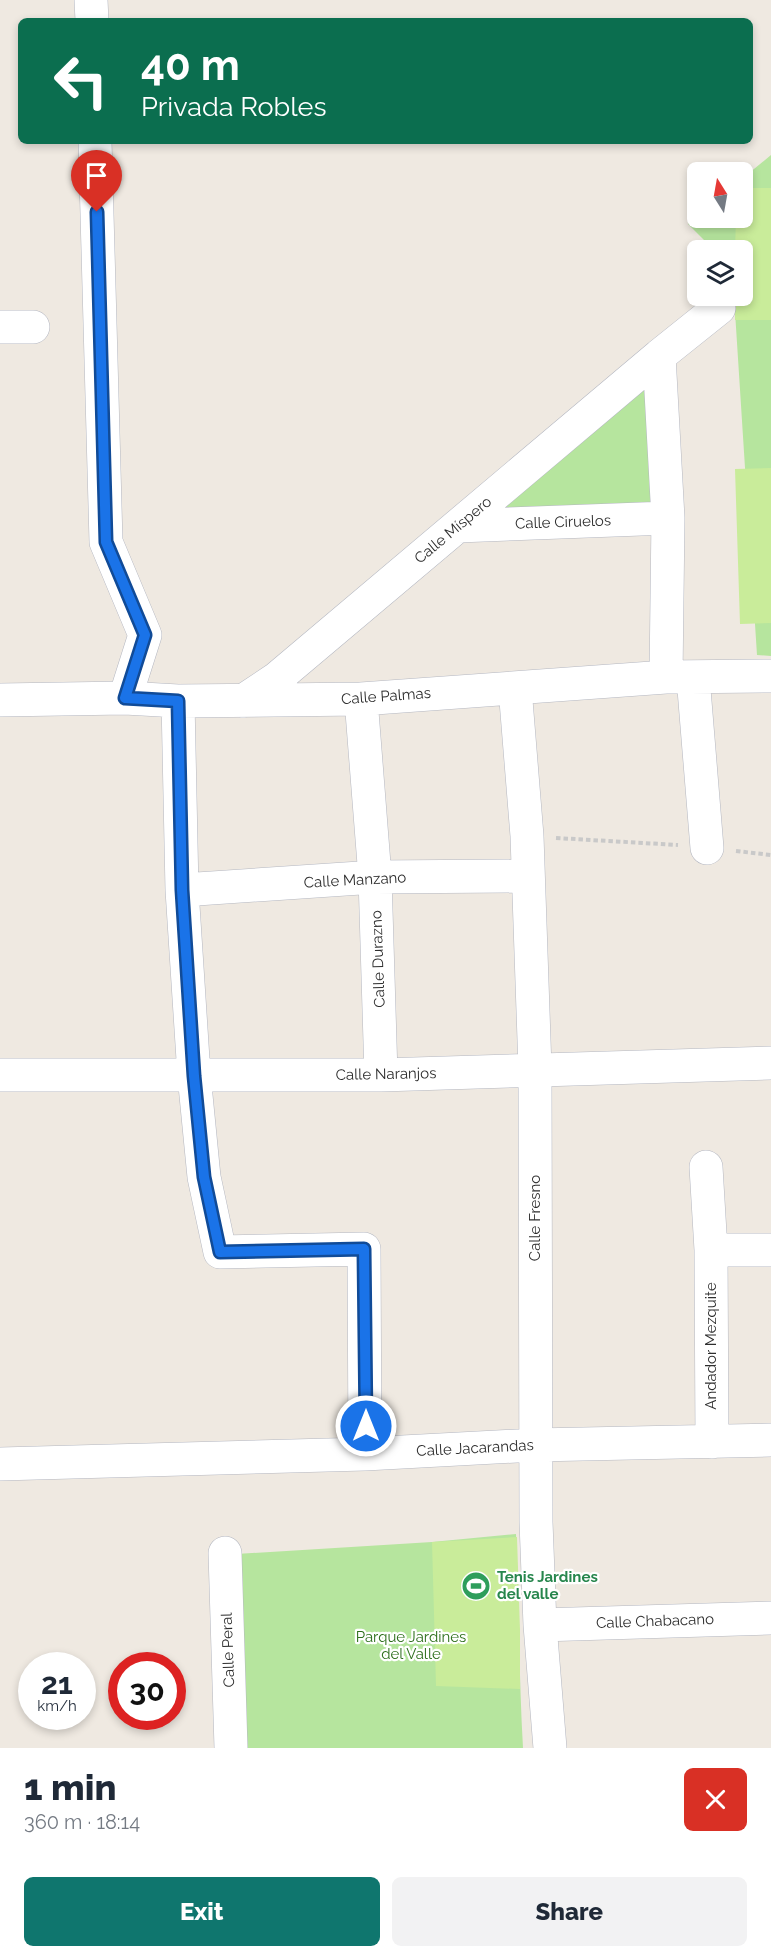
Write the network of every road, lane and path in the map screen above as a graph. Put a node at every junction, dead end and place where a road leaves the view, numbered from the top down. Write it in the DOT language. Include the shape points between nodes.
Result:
graph roads {
  1 [pos="91,0"];
  2 [pos="92,18"];
  3 [pos="95,144"];
  4 [pos="719,308"];
  5 [pos="0,327"];
  6 [pos="33,327"];
  7 [pos="659,356"];
  8 [pos="668,518"];
  9 [pos="458,526"];
  10 [pos="771,676"];
  11 [pos="679,677"];
  12 [pos="515,688"];
  13 [pos="125,698"];
  14 [pos="361,699"];
  15 [pos="0,700"];
  16 [pos="178,701"];
  17 [pos="243,701"];
  18 [pos="527,836"];
  19 [pos="707,848"];
  20 [pos="771,855"];
  21 [pos="528,876"];
  22 [pos="375,877"];
  23 [pos="182,890"];
  24 [pos="771,1063"];
  25 [pos="535,1069"];
  26 [pos="0,1075"];
  27 [pos="194,1076"];
  28 [pos="381,1076"];
  29 [pos="706,1167"];
  30 [pos="711,1250"];
  31 [pos="771,1250"];
  32 [pos="771,1440"];
  33 [pos="712,1442"];
  34 [pos="535,1445"];
  35 [pos="365,1454"];
  36 [pos="0,1464"];
  37 [pos="225,1553"];
  38 [pos="771,1618"];
  39 [pos="540,1625"];
  40 [pos="231,1748"];
  41 [pos="550,1748"];
  1 -- 2 [label="street"];
  3 -- 13 [label="street" via="106,542 145,635"];
  4 -- 7 [label="street, Calle Míspero"];
  5 -- 6 [label="street"];
  7 -- 8 [label="street"];
  7 -- 9 [label="street, Calle Míspero"];
  8 -- 9 [label="street, Calle Ciruelos"];
  8 -- 11 [label="street"];
  9 -- 17 [label="street, Calle Míspero" via="276,679"];
  10 -- 11 [label="street, Calle Palmas"];
  11 -- 12 [label="street, Calle Palmas"];
  11 -- 19 [label="street"];
  12 -- 14 [label="street, Calle Palmas"];
  12 -- 18 [label="street, Calle Fresno"];
  13 -- 15 [label="street, Calle Palmas"];
  13 -- 16 [label="street, Calle Palmas"];
  14 -- 17 [label="street, Calle Palmas"];
  14 -- 22 [label="street, Calle Durazno"];
  16 -- 17 [label="street, Calle Palmas"];
  16 -- 23 [label="street"];
  18 -- 19 [label="path"];
  18 -- 21 [label="street, Calle Fresno"];
  19 -- 20 [label="path"];
  21 -- 22 [label="street, Calle Manzano"];
  21 -- 25 [label="street, Calle Fresno"];
  22 -- 23 [label="street, Calle Manzano"];
  22 -- 28 [label="street, Calle Durazno"];
  23 -- 27 [label="street"];
  24 -- 25 [label="street, Calle Naranjos"];
  25 -- 28 [label="street, Calle Naranjos"];
  25 -- 34 [label="street, Calle Fresno"];
  26 -- 27 [label="street, Calle Naranjos"];
  27 -- 28 [label="street, Calle Naranjos"];
  27 -- 35 [label="street" via="204,1177 220,1252 364,1249"];
  29 -- 30 [label="street, Andador Mezquite"];
  30 -- 31 [label="street"];
  30 -- 33 [label="street, Andador Mezquite"];
  32 -- 33 [label="street, Calle Jacarandas"];
  33 -- 34 [label="street, Calle Jacarandas"];
  34 -- 35 [label="street, Calle Jacarandas"];
  34 -- 39 [label="street, Calle Fresno"];
  35 -- 36 [label="street, Calle Jacarandas"];
  37 -- 40 [label="street, Calle Peral"];
  38 -- 39 [label="street, Calle Chabacano"];
  39 -- 41 [label="street, Calle Fresno"];
}
